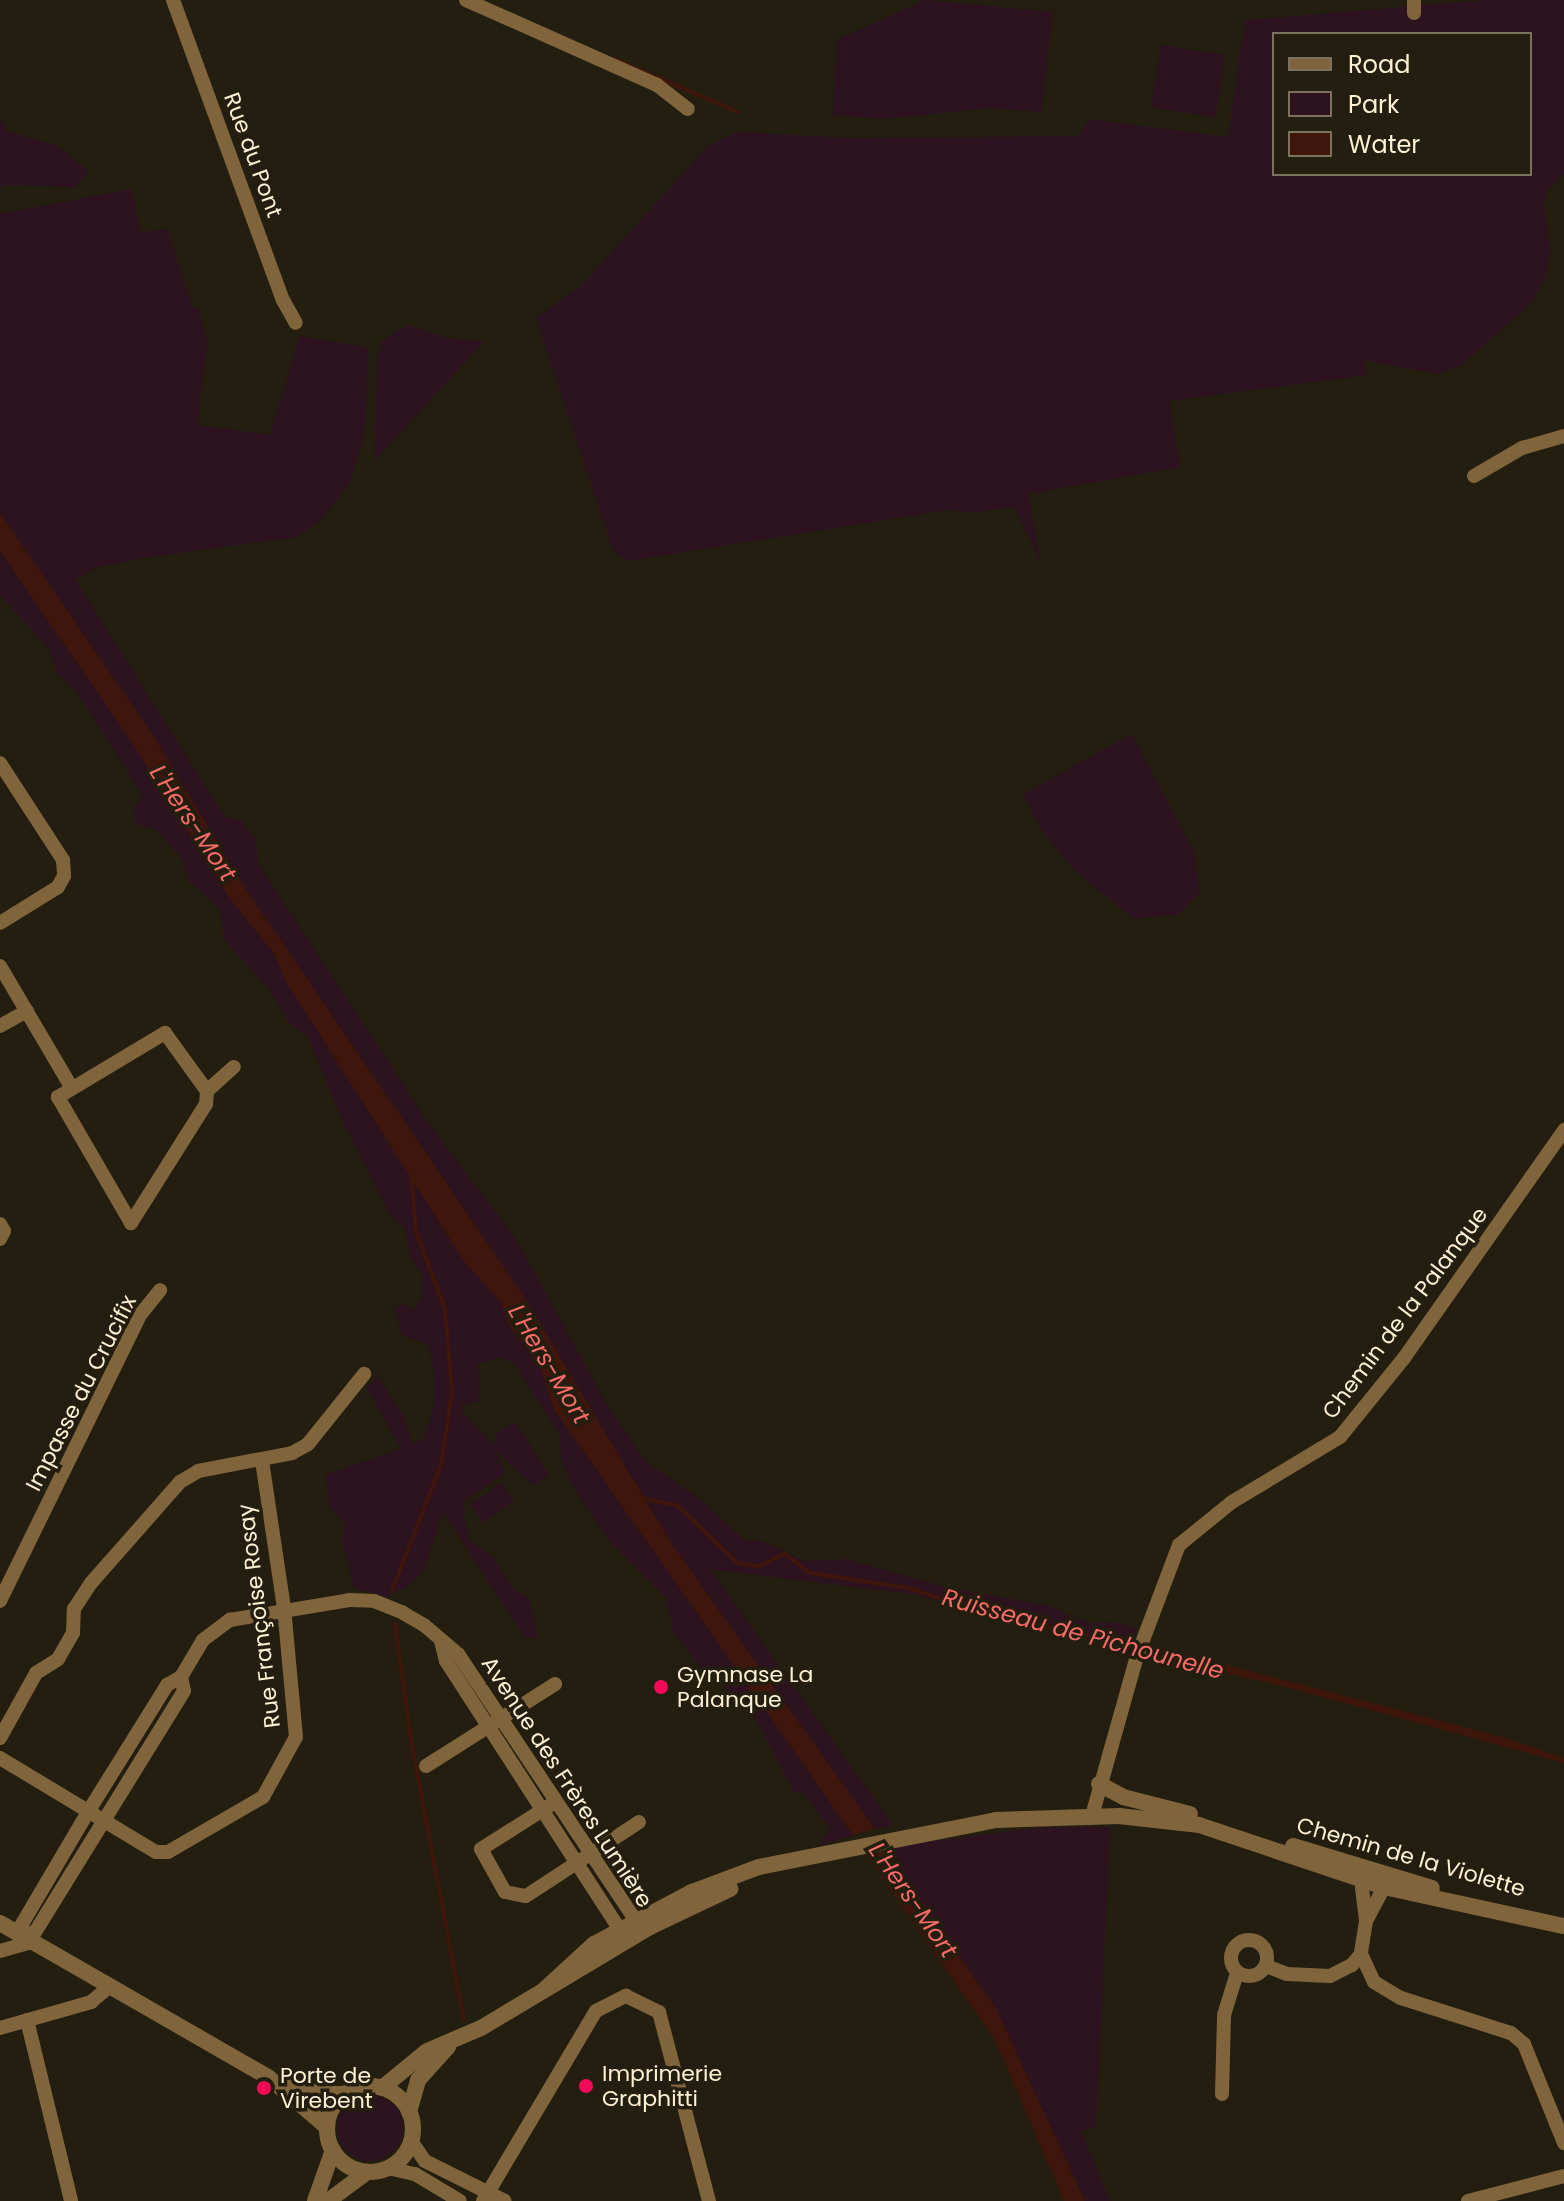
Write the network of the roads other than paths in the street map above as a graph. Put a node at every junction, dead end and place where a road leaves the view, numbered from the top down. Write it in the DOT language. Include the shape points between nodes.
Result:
graph roads {
  1 [pos="173,0"];
  2 [pos="466,0"];
  3 [pos="688,109"];
  4 [pos="296,323"];
  5 [pos="1564,436"];
  6 [pos="1474,476"];
  7 [pos="0,763"];
  8 [pos="0,923"];
  9 [pos="0,966"];
  10 [pos="27,1011"];
  11 [pos="0,1026"];
  12 [pos="234,1067"];
  13 [pos="72,1088"];
  14 [pos="207,1091"];
  15 [pos="1564,1130"];
  16 [pos="0,1224"];
  17 [pos="0,1239"];
  18 [pos="160,1290"];
  19 [pos="364,1374"];
  20 [pos="262,1460"];
  21 [pos="0,1601"];
  22 [pos="284,1608"];
  23 [pos="181,1677"];
  24 [pos="555,1684"];
  25 [pos="495,1723"];
  26 [pos="0,1738"];
  27 [pos="0,1758"];
  28 [pos="426,1766"];
  29 [pos="1099,1784"];
  30 [pos="550,1806"];
  31 [pos="88,1812"];
  32 [pos="1092,1816"];
  33 [pos="102,1820"];
  34 [pos="639,1822"];
  35 [pos="1237,1831"];
  36 [pos="585,1858"];
  37 [pos="1381,1879"];
  38 [pos="1363,1880"];
  39 [pos="0,1911"];
  40 [pos="1366,1921"];
  41 [pos="0,1923"];
  42 [pos="1564,1926"];
  43 [pos="630,1929"];
  44 [pos="28,1934"];
  45 [pos="0,1951"];
  46 [pos="1361,1954"];
  47 [pos="1266,1966"];
  48 [pos="1237,1973"];
  49 [pos="110,1986"];
  50 [pos="27,2020"];
  51 [pos="0,2028"];
  52 [pos="456,2039"];
  53 [pos="268,2077"];
  54 [pos="382,2088"];
  55 [pos="346,2094"];
  56 [pos="1222,2094"];
  57 [pos="409,2112"];
  58 [pos="327,2127"];
  59 [pos="411,2141"];
  60 [pos="1564,2143"];
  61 [pos="333,2150"];
  62 [pos="388,2168"];
  63 [pos="367,2172"];
  64 [pos="1564,2176"];
  65 [pos="486,2196"];
  66 [pos="71,2201"];
  67 [pos="315,2201"];
  68 [pos="328,2201"];
  69 [pos="460,2201"];
  70 [pos="505,2201"];
  71 [pos="709,2201"];
  72 [pos="1468,2201"];
  1 -- 4 [label="street, Rue du Pont"];
  2 -- 3 [label="street" via="657,85"];
  5 -- 6 [label="street" via="1522,448"];
  7 -- 8 [label="street" via="63,860 64,876 58,887"];
  9 -- 10 [label="street"];
  10 -- 11 [label="street"];
  10 -- 13 [label="street"];
  12 -- 14 [label="street"];
  13 -- 14 [label="street" via="165,1033"];
  13 -- 14 [label="street" via="58,1097 131,1223 206,1104"];
  15 -- 29 [label="street, Chemin de la Palanque" via="1404,1358 1340,1437 1232,1502 1179,1545 1143,1638"];
  16 -- 17 [label="street"];
  18 -- 21 [label="street, Impasse du Crucifix" via="140,1315"];
  19 -- 20 [label="street" via="308,1444"];
  20 -- 22 [label="street, Rue Françoise Rosay"];
  20 -- 26 [label="street" via="198,1471 180,1482 91,1583 74,1609 73,1633 58,1659 36,1673"];
  22 -- 23 [label="street, Avenue des Frères Lumière" via="230,1620 203,1640"];
  22 -- 25 [label="street, Avenue des Frères Lumière" via="374,1601 403,1613 441,1641 446,1661"];
  22 -- 33 [label="street, Rue Françoise Rosay" via="296,1737 263,1797 168,1852 156,1852"];
  23 -- 31 [label="street, Avenue des Frères Lumière" via="167,1685"];
  23 -- 33 [label="street, Avenue des Frères Lumière" via="184,1691"];
  24 -- 25 [label="street"];
  25 -- 28 [label="street"];
  25 -- 30 [label="street, Avenue des Frères Lumière"];
  27 -- 31 [label="street, Rue Françoise Rosay"];
  29 -- 32 [label="street, Chemin de la Palanque"];
  29 -- 35 [label="street, Chemin de la Violette" via="1123,1797"];
  30 -- 36 [label="street, Avenue des Frères Lumière"];
  30 -- 36 [label="street" via="481,1849 505,1892 526,1896"];
  31 -- 33 [label="street, Rue Françoise Rosay"];
  31 -- 44 [label="street, Avenue des Frères Lumière"];
  32 -- 35 [label="street, Chemin de la Violette"];
  32 -- 43 [label="street" via="996,1820 796,1861"];
  33 -- 44 [label="street, Avenue des Frères Lumière"];
  34 -- 36 [label="street"];
  35 -- 37 [label="street, Chemin de la Violette"];
  35 -- 38 [label="street, Chemin de la Violette"];
  36 -- 43 [label="street, Avenue des Frères Lumière"];
  37 -- 38 [label="street, Chemin de la Violette"];
  37 -- 40 [label="street"];
  37 -- 42 [label="street, Chemin de la Violette"];
  38 -- 40 [label="street"];
  39 -- 44 [label="street"];
  40 -- 46 [label="street"];
  41 -- 44 [label="street"];
  43 -- 52 [label="street" via="544,1990"];
  44 -- 45 [label="street"];
  44 -- 49 [label="street"];
  46 -- 47 [label="street" via="1330,1976"];
  46 -- 60 [label="street" via="1374,1982 1384,1989 1494,2025 1524,2044"];
  47 -- 48 [label="street" via="1256,1976"];
  47 -- 48 [label="street" via="1261,1944 1245,1940 1230,1958"];
  48 -- 56 [label="street" via="1224,2015"];
  49 -- 50 [label="street" via="91,2002"];
  49 -- 53 [label="street"];
  50 -- 51 [label="street"];
  50 -- 66 [label="street"];
  52 -- 54 [label="street" via="427,2051"];
  52 -- 57 [label="street" via="418,2080"];
  53 -- 55 [label="street" via="320,2094"];
  53 -- 58 [label="street"];
  54 -- 55 [label="street" via="363,2087"];
  54 -- 57 [label="street"];
  55 -- 58 [label="street" via="336,2103"];
  57 -- 59 [label="street"];
  58 -- 61 [label="street"];
  59 -- 62 [label="street"];
  59 -- 65 [label="street" via="425,2161"];
  61 -- 63 [label="street" via="347,2165"];
  61 -- 67 [label="street"];
  62 -- 63 [label="street"];
  62 -- 69 [label="street" via="415,2174"];
  63 -- 68 [label="street"];
  64 -- 72 [label="street"];
  65 -- 70 [label="street"];
  65 -- 71 [label="street" via="596,2011 626,1996 659,2012"];
}
